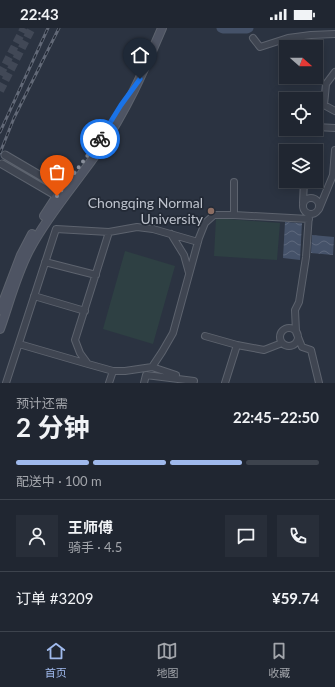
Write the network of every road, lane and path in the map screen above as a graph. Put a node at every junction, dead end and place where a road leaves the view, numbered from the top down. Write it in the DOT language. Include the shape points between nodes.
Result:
graph roads {
  1 [pos="162,28"];
  2 [pos="335,34"];
  3 [pos="253,38"];
  4 [pos="335,72"];
  5 [pos="140,79"];
  6 [pos="335,111"];
  7 [pos="323,127"];
  8 [pos="335,128"];
  9 [pos="335,150"];
  10 [pos="5,155"];
  11 [pos="2,164"];
  12 [pos="234,182"];
  13 [pos="63,188"];
  14 [pos="304,188"];
  15 [pos="57,196"];
  16 [pos="303,207"];
  17 [pos="319,208"];
  18 [pos="234,215"];
  19 [pos="309,217"];
  20 [pos="49,218"];
  21 [pos="302,219"];
  22 [pos="56,229"];
  23 [pos="109,232"];
  24 [pos="171,234"];
  25 [pos="198,242"];
  26 [pos="45,262"];
  27 [pos="189,274"];
  28 [pos="96,275"];
  29 [pos="34,296"];
  30 [pos="0,310"];
  31 [pos="85,312"];
  32 [pos="0,329"];
  33 [pos="296,332"];
  34 [pos="205,336"];
  35 [pos="282,343"];
  36 [pos="19,344"];
  37 [pos="237,345"];
  38 [pos="88,364"];
  39 [pos="152,367"];
  40 [pos="113,371"];
  41 [pos="197,382"];
  42 [pos="6,383"];
  43 [pos="109,383"];
  44 [pos="144,383"];
  45 [pos="225,383"];
  46 [pos="319,383"];
  1 -- 5 [label="main road"];
  2 -- 3 [label="street" via="288,38 260,47"];
  4 -- 6 [label="street" via="326,84 324,106"];
  5 -- 13 [label="main road"];
  5 -- 20 [label="main road" via="100,149"];
  7 -- 8 [label="street"];
  9 -- 17 [label="street" via="333,175"];
  10 -- 13 [label="street"];
  11 -- 15 [label="street"];
  12 -- 18 [label="street"];
  13 -- 15 [label="main road"];
  14 -- 16 [label="street"];
  15 -- 30 [label="main road" via="20,255"];
  16 -- 17 [label="street" via="306,200 313,198 318,201"];
  16 -- 19 [label="street"];
  16 -- 21 [label="street"];
  17 -- 19 [label="street"];
  18 -- 21 [label="street"];
  18 -- 25 [label="street" via="214,215 205,223"];
  19 -- 21 [label="street"];
  19 -- 33 [label="street" via="306,257 299,302 295,310"];
  20 -- 22 [label="street"];
  20 -- 32 [label="main road" via="25,258"];
  22 -- 23 [label="street"];
  22 -- 26 [label="street"];
  23 -- 24 [label="street" via="137,227"];
  23 -- 28 [label="street"];
  24 -- 25 [label="street"];
  24 -- 27 [label="street" via="184,255"];
  25 -- 27 [label="street"];
  26 -- 28 [label="street"];
  26 -- 29 [label="street"];
  27 -- 39 [label="street" via="173,333"];
  28 -- 31 [label="street"];
  29 -- 31 [label="street"];
  29 -- 36 [label="street"];
  31 -- 38 [label="street" via="75,340"];
  33 -- 35 [label="street" via="298,337 294,345"];
  33 -- 35 [label="street" via="292,328 283,330 280,335"];
  33 -- 46 [label="street" via="302,346 311,350"];
  34 -- 37 [label="street"];
  35 -- 37 [label="street" via="264,350"];
  36 -- 38 [label="street"];
  36 -- 42 [label="street"];
  37 -- 45 [label="street"];
  38 -- 40 [label="street"];
  39 -- 40 [label="street" via="125,372"];
  39 -- 41 [label="street"];
  40 -- 43 [label="street"];
  41 -- 44 [label="street" via="146,375"];
}
